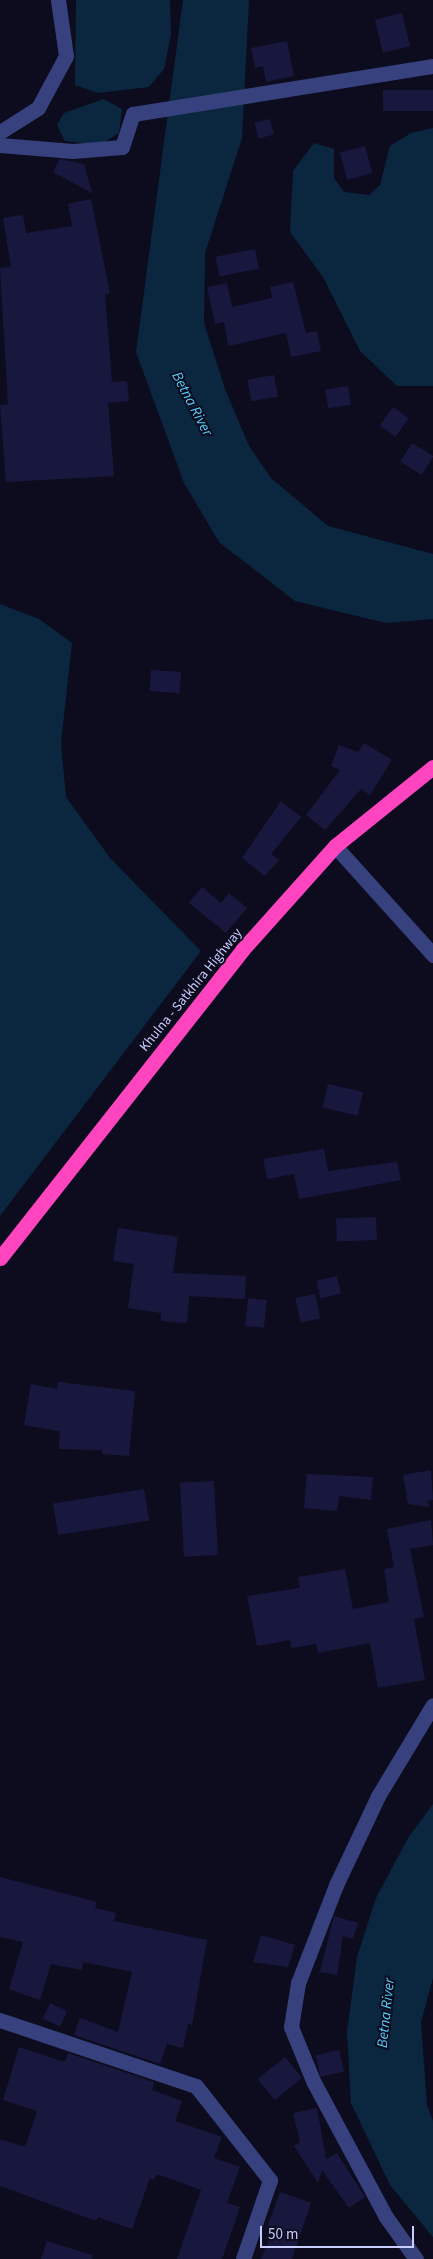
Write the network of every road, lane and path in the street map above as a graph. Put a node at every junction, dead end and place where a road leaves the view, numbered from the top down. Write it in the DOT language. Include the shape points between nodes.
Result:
graph roads {
  1 [pos="58,0"];
  2 [pos="433,66"];
  3 [pos="0,132"];
  4 [pos="0,145"];
  5 [pos="433,767"];
  6 [pos="335,846"];
  7 [pos="433,955"];
  8 [pos="0,1258"];
  9 [pos="433,1704"];
  10 [pos="0,2020"];
  11 [pos="243,2259"];
  12 [pos="416,2259"];
  1 -- 3 [label="street" via="66,56 38,108"];
  2 -- 4 [label="street" via="304,84 134,114 122,147 73,151"];
  5 -- 6 [label="highway, Khulna - Satkhira Highway"];
  6 -- 7 [label="street"];
  6 -- 8 [label="highway, Khulna - Satkhira Highway" via="242,950"];
  9 -- 12 [label="street" via="378,1796 336,1885 298,1982 291,2027 314,2083 386,2217"];
  10 -- 11 [label="street" via="196,2086 270,2180"];
}
